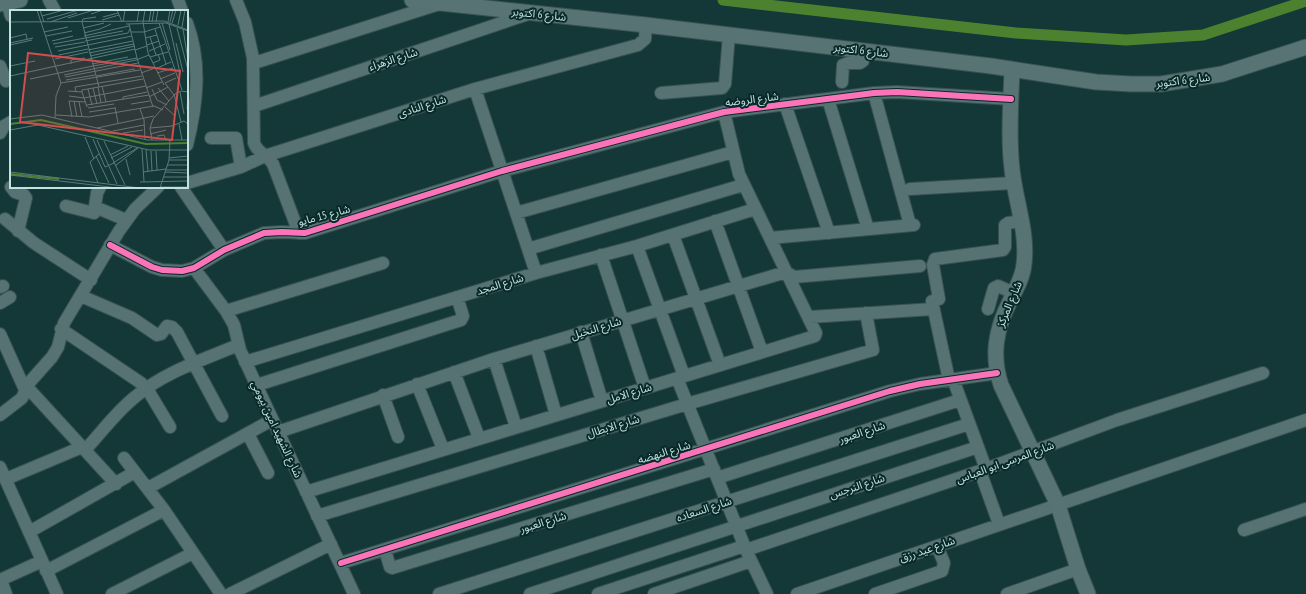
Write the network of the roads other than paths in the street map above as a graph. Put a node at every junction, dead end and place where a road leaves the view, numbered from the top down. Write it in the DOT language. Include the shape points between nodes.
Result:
graph roads {
  1 [pos="49,0"];
  2 [pos="178,0"];
  3 [pos="236,0"];
  4 [pos="412,0"];
  5 [pos="440,4"];
  6 [pos="54,10"];
  7 [pos="182,10"];
  8 [pos="532,13"];
  9 [pos="646,25"];
  10 [pos="188,28"];
  11 [pos="729,35"];
  12 [pos="1306,47"];
  13 [pos="864,51"];
  14 [pos="254,63"];
  15 [pos="0,66"];
  16 [pos="1012,69"];
  17 [pos="6,81"];
  18 [pos="842,82"];
  19 [pos="192,86"];
  20 [pos="475,89"];
  21 [pos="661,93"];
  22 [pos="874,93"];
  23 [pos="828,99"];
  24 [pos="1011,99"];
  25 [pos="785,104"];
  26 [pos="254,106"];
  27 [pos="724,112"];
  28 [pos="10,123"];
  29 [pos="0,133"];
  30 [pos="211,138"];
  31 [pos="188,140"];
  32 [pos="733,152"];
  33 [pos="265,156"];
  34 [pos="241,166"];
  35 [pos="502,171"];
  36 [pos="188,183"];
  37 [pos="1013,183"];
  38 [pos="743,185"];
  39 [pos="12,188"];
  40 [pos="96,188"];
  41 [pos="157,188"];
  42 [pos="182,188"];
  43 [pos="910,189"];
  44 [pos="66,206"];
  45 [pos="95,207"];
  46 [pos="755,209"];
  47 [pos="516,212"];
  48 [pos="5,219"];
  49 [pos="126,220"];
  50 [pos="715,221"];
  51 [pos="1021,221"];
  52 [pos="868,229"];
  53 [pos="18,231"];
  54 [pos="299,233"];
  55 [pos="829,233"];
  56 [pos="673,235"];
  57 [pos="770,238"];
  58 [pos="110,245"];
  59 [pos="637,246"];
  60 [pos="528,249"];
  61 [pos="224,250"];
  62 [pos="601,255"];
  63 [pos="383,263"];
  64 [pos="920,266"];
  65 [pos="194,268"];
  66 [pos="786,272"];
  67 [pos="536,273"];
  68 [pos="91,280"];
  69 [pos="738,285"];
  70 [pos="1014,293"];
  71 [pos="81,296"];
  72 [pos="457,297"];
  73 [pos="696,297"];
  74 [pos="934,301"];
  75 [pos="659,308"];
  76 [pos="988,309"];
  77 [pos="226,311"];
  78 [pos="866,313"];
  79 [pos="809,319"];
  80 [pos="622,320"];
  81 [pos="61,329"];
  82 [pos="581,332"];
  83 [pos="0,334"];
  84 [pos="238,345"];
  85 [pos="536,346"];
  86 [pos="762,352"];
  87 [pos="494,359"];
  88 [pos="245,362"];
  89 [pos="194,364"];
  90 [pos="720,365"];
  91 [pos="454,372"];
  92 [pos="997,373"];
  93 [pos="1263,373"];
  94 [pos="680,377"];
  95 [pos="951,379"];
  96 [pos="417,384"];
  97 [pos="257,385"];
  98 [pos="146,388"];
  99 [pos="645,388"];
  100 [pos="26,390"];
  101 [pos="383,396"];
  102 [pos="960,400"];
  103 [pos="602,401"];
  104 [pos="687,404"];
  105 [pos="0,415"];
  106 [pos="556,415"];
  107 [pos="222,416"];
  108 [pos="272,420"];
  109 [pos="1306,420"];
  110 [pos="969,424"];
  111 [pos="170,427"];
  112 [pos="516,427"];
  113 [pos="278,432"];
  114 [pos="248,434"];
  115 [pos="398,437"];
  116 [pos="479,438"];
  117 [pos="978,447"];
  118 [pos="83,449"];
  119 [pos="443,449"];
  120 [pos="706,449"];
  121 [pos="1033,452"];
  122 [pos="124,458"];
  123 [pos="0,467"];
  124 [pos="983,470"];
  125 [pos="135,472"];
  126 [pos="268,473"];
  127 [pos="716,474"];
  128 [pos="6,479"];
  129 [pos="116,484"];
  130 [pos="148,488"];
  131 [pos="306,492"];
  132 [pos="727,502"];
  133 [pos="1058,505"];
  134 [pos="1306,509"];
  135 [pos="164,510"];
  136 [pos="318,516"];
  137 [pos="999,524"];
  138 [pos="736,526"];
  139 [pos="1244,530"];
  140 [pos="28,532"];
  141 [pos="331,544"];
  142 [pos="937,546"];
  143 [pos="745,548"];
  144 [pos="385,550"];
  145 [pos="193,553"];
  146 [pos="751,561"];
  147 [pos="340,564"];
  148 [pos="44,566"];
  149 [pos="1078,569"];
  150 [pos="0,580"];
  151 [pos="1035,589"];
  152 [pos="217,593"];
  153 [pos="6,594"];
  154 [pos="56,594"];
  155 [pos="112,594"];
  156 [pos="230,594"];
  157 [pos="354,594"];
  158 [pos="439,594"];
  159 [pos="530,594"];
  160 [pos="598,594"];
  161 [pos="654,594"];
  162 [pos="767,594"];
  163 [pos="797,594"];
  164 [pos="875,594"];
  165 [pos="1006,594"];
  166 [pos="1088,594"];
  1 -- 6 [label="street"];
  2 -- 7 [label="street"];
  3 -- 14 [label="street" via="245,22"];
  4 -- 5 [label="main road, شارع 6 اكتوبر"];
  5 -- 8 [label="main road, شارع 6 اكتوبر"];
  5 -- 14 [label="street"];
  8 -- 9 [label="main road, شارع 6 اكتوبر"];
  8 -- 26 [label="street, شارع الزهراء"];
  9 -- 11 [label="main road, شارع 6 اكتوبر"];
  9 -- 20 [label="street, شارع النادى" via="646,36 641,44"];
  10 -- 19 [label="street" via="194,47"];
  11 -- 13 [label="main road, شارع 6 اكتوبر"];
  11 -- 21 [label="street" via="725,84 722,88"];
  12 -- 16 [label="main road, شارع 6 اكتوبر" via="1222,74 1161,84 1096,82"];
  13 -- 16 [label="main road, شارع 6 اكتوبر"];
  13 -- 18 [label="street" via="860,63 848,62 843,65"];
  14 -- 26 [label="street"];
  15 -- 17 [label="street"];
  16 -- 24 [label="main road, شارع المركز"];
  19 -- 31 [label="street" via="195,107"];
  20 -- 33 [label="street, شارع النادى"];
  20 -- 35 [label="street"];
  22 -- 23 [label="street, شارع الروضه"];
  22 -- 24 [label="street, شارع الروضه" via="897,92"];
  22 -- 52 [label="street" via="912,225"];
  23 -- 25 [label="street, شارع الروضه"];
  23 -- 52 [label="street"];
  24 -- 37 [label="main road, شارع المركز"];
  25 -- 27 [label="street, شارع الروضه"];
  25 -- 55 [label="street"];
  26 -- 33 [label="street" via="254,143"];
  27 -- 32 [label="street"];
  27 -- 35 [label="street, شارع الروضه"];
  28 -- 29 [label="street"];
  30 -- 34 [label="street" via="236,138"];
  32 -- 38 [label="street"];
  32 -- 47 [label="street"];
  33 -- 34 [label="street, شارع النادى"];
  33 -- 54 [label="street" via="273,164"];
  34 -- 36 [label="street, شارع النادى"];
  35 -- 47 [label="street"];
  35 -- 54 [label="street, شارع 15 مايو"];
  37 -- 43 [label="street"];
  37 -- 51 [label="main road, شارع المركز"];
  38 -- 46 [label="street"];
  38 -- 60 [label="street"];
  39 -- 53 [label="street" via="26,198"];
  40 -- 45 [label="street"];
  41 -- 49 [label="street"];
  42 -- 61 [label="street"];
  44 -- 45 [label="street" via="93,213"];
  45 -- 49 [label="street"];
  46 -- 50 [label="street, شارع المجد"];
  46 -- 57 [label="street"];
  47 -- 60 [label="street"];
  48 -- 53 [label="street"];
  49 -- 58 [label="street"];
  50 -- 56 [label="street, شارع المجد"];
  50 -- 69 [label="street"];
  51 -- 70 [label="main road, شارع المركز" via="1025,254 1021,278"];
  51 -- 74 [label="street" via="1005,225 1003,250 935,259"];
  52 -- 55 [label="street"];
  53 -- 68 [label="street"];
  54 -- 61 [label="street, شارع 15 مايو" via="264,233"];
  55 -- 57 [label="street"];
  56 -- 59 [label="street, شارع المجد"];
  56 -- 73 [label="street"];
  57 -- 66 [label="street"];
  58 -- 65 [label="street, شارع 15 مايو" via="162,270 182,271"];
  58 -- 68 [label="street"];
  59 -- 62 [label="street, شارع المجد"];
  59 -- 75 [label="street"];
  60 -- 67 [label="street"];
  61 -- 65 [label="street, شارع 15 مايو"];
  62 -- 67 [label="street, شارع المجد"];
  62 -- 80 [label="street"];
  63 -- 77 [label="street"];
  64 -- 66 [label="street, شارع النخيل" via="794,277"];
  65 -- 77 [label="street, شارع الشهيد امين بيومي"];
  66 -- 69 [label="street, شارع النخيل"];
  66 -- 79 [label="street"];
  67 -- 72 [label="street, شارع المجد"];
  68 -- 71 [label="street"];
  69 -- 73 [label="street, شارع النخيل"];
  69 -- 86 [label="street"];
  70 -- 76 [label="street" via="998,286 994,288"];
  70 -- 92 [label="main road, شارع المركز" via="1003,316 995,345"];
  71 -- 81 [label="street"];
  71 -- 89 [label="street" via="141,323 157,335 167,326 172,327"];
  72 -- 88 [label="street, شارع المجد"];
  72 -- 97 [label="street" via="463,316 461,320"];
  73 -- 75 [label="street, شارع النخيل"];
  73 -- 90 [label="street"];
  74 -- 78 [label="street"];
  74 -- 95 [label="street"];
  75 -- 80 [label="street, شارع النخيل"];
  75 -- 94 [label="street"];
  77 -- 84 [label="street, شارع الشهيد امين بيومي" via="234,325"];
  78 -- 79 [label="street"];
  78 -- 104 [label="street, شارع الابطال" via="873,350"];
  79 -- 86 [label="street, شارع الامل" via="816,335"];
  80 -- 82 [label="street, شارع النخيل"];
  80 -- 99 [label="street"];
  81 -- 98 [label="street"];
  81 -- 100 [label="street" via="55,352"];
  82 -- 85 [label="street, شارع النخيل"];
  82 -- 103 [label="street"];
  83 -- 100 [label="street"];
  84 -- 88 [label="street, شارع الشهيد امين بيومي"];
  84 -- 89 [label="street"];
  85 -- 87 [label="street, شارع النخيل"];
  85 -- 106 [label="street"];
  86 -- 90 [label="street, شارع الامل"];
  87 -- 91 [label="street, شارع النخيل"];
  87 -- 112 [label="street"];
  88 -- 97 [label="street, شارع الشهيد امين بيومي"];
  89 -- 98 [label="street"];
  89 -- 107 [label="street"];
  90 -- 94 [label="street, شارع الامل"];
  91 -- 96 [label="street, شارع النخيل"];
  91 -- 116 [label="street"];
  92 -- 95 [label="street, شارع النهضه"];
  92 -- 121 [label="main road, شارع المركز"];
  93 -- 121 [label="street, شارع المرسى ابو العباس" via="1117,420"];
  94 -- 99 [label="street, شارع الامل"];
  94 -- 104 [label="street"];
  95 -- 102 [label="street"];
  95 -- 120 [label="street, شارع النهضه" via="890,391"];
  96 -- 101 [label="street, شارع النخيل"];
  96 -- 119 [label="street"];
  97 -- 108 [label="street, شارع الشهيد امين بيومي"];
  98 -- 111 [label="street"];
  98 -- 118 [label="street"];
  99 -- 103 [label="street, شارع الامل"];
  100 -- 105 [label="street" via="22,398"];
  100 -- 118 [label="street"];
  101 -- 113 [label="street, شارع النخيل"];
  101 -- 115 [label="street"];
  102 -- 110 [label="street"];
  102 -- 127 [label="street, شارع العبور"];
  103 -- 106 [label="street, شارع الامل"];
  104 -- 120 [label="street"];
  104 -- 136 [label="street, شارع الابطال"];
  106 -- 112 [label="street, شارع الامل"];
  108 -- 113 [label="street, شارع الشهيد امين بيومي"];
  108 -- 114 [label="street"];
  109 -- 133 [label="street, شارع عيد رزق"];
  110 -- 117 [label="street"];
  110 -- 132 [label="street, شارع السعاده"];
  112 -- 116 [label="street, شارع الامل"];
  113 -- 131 [label="street, شارع الشهيد امين بيومي"];
  114 -- 126 [label="street"];
  114 -- 130 [label="street"];
  116 -- 119 [label="street, شارع الامل"];
  117 -- 124 [label="street"];
  117 -- 138 [label="street, شارع النرجس"];
  118 -- 128 [label="street"];
  118 -- 129 [label="street"];
  119 -- 131 [label="street, شارع الامل"];
  120 -- 127 [label="street"];
  120 -- 144 [label="street, شارع النهضه"];
  121 -- 124 [label="street, شارع المرسى ابو العباس"];
  121 -- 133 [label="main road, شارع المركز"];
  122 -- 125 [label="street"];
  123 -- 128 [label="street"];
  124 -- 137 [label="street"];
  124 -- 143 [label="street, شارع المرسى ابو العباس"];
  125 -- 129 [label="street"];
  125 -- 130 [label="street"];
  127 -- 132 [label="street"];
  127 -- 144 [label="street, شارع العبور" via="392,568"];
  128 -- 140 [label="street"];
  129 -- 140 [label="street"];
  130 -- 135 [label="street"];
  131 -- 136 [label="street, شارع الشهيد امين بيومي"];
  132 -- 138 [label="street"];
  132 -- 158 [label="street, شارع السعاده"];
  133 -- 137 [label="street, شارع عيد رزق"];
  133 -- 149 [label="main road, شارع المركز"];
  134 -- 139 [label="street"];
  135 -- 145 [label="street"];
  135 -- 148 [label="street"];
  136 -- 141 [label="street, شارع الشهيد امين بيومي"];
  137 -- 142 [label="street, شارع عيد رزق"];
  138 -- 143 [label="street"];
  138 -- 159 [label="street, شارع النرجس"];
  140 -- 148 [label="street"];
  141 -- 147 [label="street, شارع الشهيد امين بيومي"];
  141 -- 156 [label="street"];
  142 -- 163 [label="street, شارع عيد رزق"];
  142 -- 164 [label="street" via="944,563 942,571"];
  143 -- 146 [label="street"];
  143 -- 160 [label="street, شارع المرسى ابو العباس"];
  144 -- 147 [label="street, شارع النهضه"];
  145 -- 152 [label="street"];
  145 -- 155 [label="street"];
  146 -- 161 [label="street"];
  146 -- 162 [label="street"];
  147 -- 157 [label="street, شارع الشهيد امين بيومي"];
  148 -- 150 [label="street"];
  148 -- 154 [label="street"];
  149 -- 151 [label="street"];
  149 -- 166 [label="main road, شارع المركز"];
  150 -- 153 [label="street"];
  151 -- 165 [label="street"];
}
